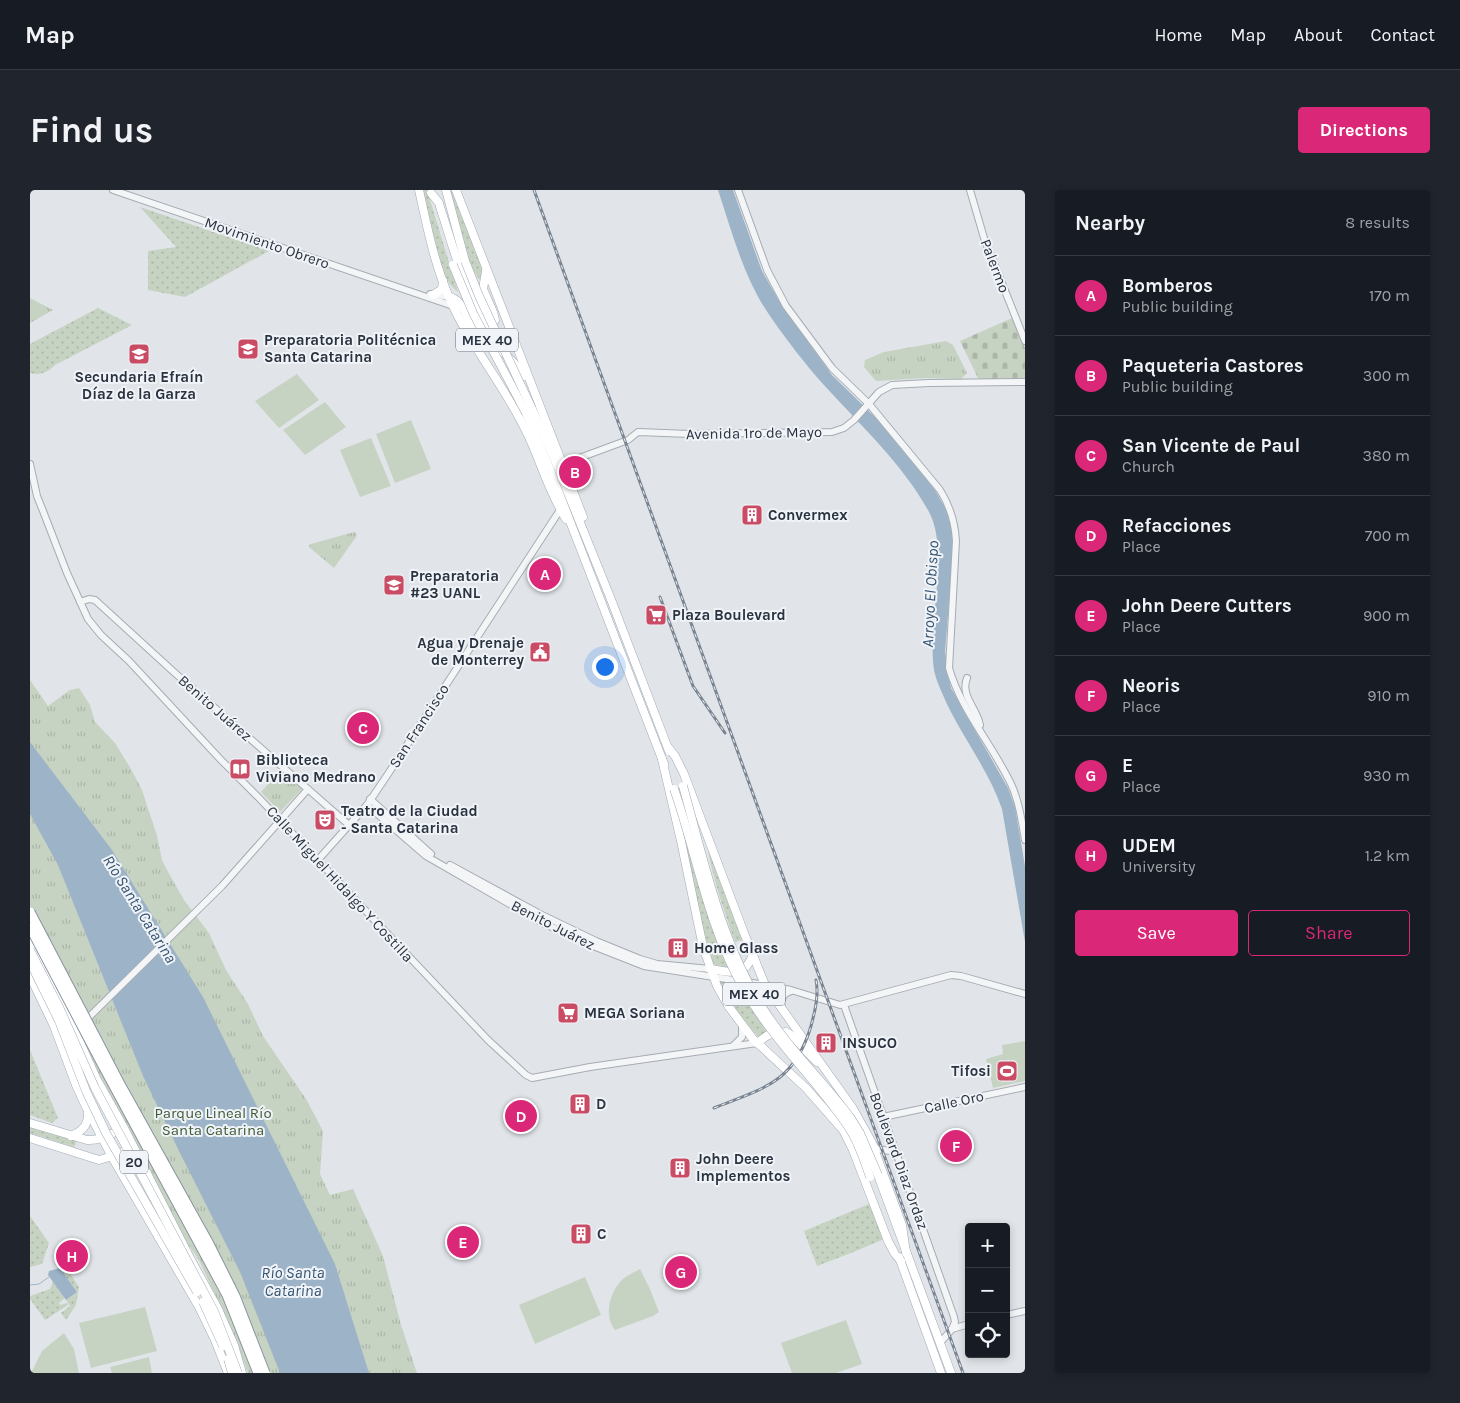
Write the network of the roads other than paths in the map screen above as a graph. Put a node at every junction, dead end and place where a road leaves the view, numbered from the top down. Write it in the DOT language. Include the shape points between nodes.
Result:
graph roads {
  1 [pos="113,190"];
  2 [pos="419,190"];
  3 [pos="446,190"];
  4 [pos="455,190"];
  5 [pos="738,190"];
  6 [pos="970,190"];
  7 [pos="431,191"];
  8 [pos="485,265"];
  9 [pos="443,282"];
  10 [pos="422,294"];
  11 [pos="433,295"];
  12 [pos="449,297"];
  13 [pos="453,306"];
  14 [pos="477,329"];
  15 [pos="514,339"];
  16 [pos="1025,341"];
  17 [pos="512,360"];
  18 [pos="488,365"];
  19 [pos="1025,382"];
  20 [pos="532,387"];
  21 [pos="510,402"];
  22 [pos="868,405"];
  23 [pos="529,411"];
  24 [pos="30,464"];
  25 [pos="563,464"];
  26 [pos="560,510"];
  27 [pos="574,532"];
  28 [pos="596,562"];
  29 [pos="80,602"];
  30 [pos="967,678"];
  31 [pos="981,730"];
  32 [pos="668,747"];
  33 [pos="662,760"];
  34 [pos="308,789"];
  35 [pos="369,802"];
  36 [pos="280,820"];
  37 [pos="349,825"];
  38 [pos="1025,840"];
  39 [pos="318,861"];
  40 [pos="30,912"];
  41 [pos="30,927"];
  42 [pos="743,930"];
  43 [pos="30,940"];
  44 [pos="30,950"];
  45 [pos="753,955"];
  46 [pos="626,956"];
  47 [pos="30,962"];
  48 [pos="712,973"];
  49 [pos="30,976"];
  50 [pos="766,985"];
  51 [pos="791,991"];
  52 [pos="1025,994"];
  53 [pos="844,1004"];
  54 [pos="46,1008"];
  55 [pos="65,1009"];
  56 [pos="782,1010"];
  57 [pos="92,1015"];
  58 [pos="742,1024"];
  59 [pos="75,1032"];
  60 [pos="757,1043"];
  61 [pos="729,1048"];
  62 [pos="65,1056"];
  63 [pos="87,1058"];
  64 [pos="822,1066"];
  65 [pos="1025,1087"];
  66 [pos="806,1088"];
  67 [pos="112,1108"];
  68 [pos="87,1109"];
  69 [pos="883,1117"];
  70 [pos="94,1122"];
  71 [pos="30,1124"];
  72 [pos="124,1128"];
  73 [pos="889,1132"];
  74 [pos="74,1137"];
  75 [pos="30,1138"];
  76 [pos="102,1138"];
  77 [pos="872,1143"];
  78 [pos="132,1144"];
  79 [pos="884,1150"];
  80 [pos="74,1152"];
  81 [pos="898,1155"];
  82 [pos="112,1157"];
  83 [pos="99,1160"];
  84 [pos="143,1166"];
  85 [pos="120,1170"];
  86 [pos="874,1176"];
  87 [pos="124,1178"];
  88 [pos="906,1253"];
  89 [pos="901,1261"];
  90 [pos="1025,1311"];
  91 [pos="1010,1314"];
  92 [pos="954,1316"];
  93 [pos="965,1323"];
  94 [pos="965,1325"];
  95 [pos="952,1329"];
  96 [pos="940,1343"];
  97 [pos="228,1373"];
  98 [pos="232,1373"];
  99 [pos="238,1373"];
  100 [pos="242,1373"];
  101 [pos="258,1373"];
  102 [pos="265,1373"];
  103 [pos="941,1373"];
  104 [pos="951,1373"];
  1 -- 10 [label="street, Movimiento Obrero"];
  2 -- 9 [label="main road"];
  3 -- 23 [label="main road, MEX 40, bridge" via="465,261"];
  4 -- 8 [label="main road"];
  5 -- 22 [label="street" via="778,294 832,368"];
  6 -- 16 [label="street, Palermo" via="984,238"];
  7 -- 14 [label="main road" via="439,203"];
  7 -- 23 [label="main road, MEX 40, bridge" via="453,265 470,307"];
  8 -- 14 [label="main road" via="483,289 495,320"];
  8 -- 15 [label="main road"];
  9 -- 11 [label="main road" via="442,289"];
  9 -- 12 [label="main road"];
  10 -- 11 [label="street, Movimiento Obrero"];
  10 -- 13 [label="street, Movimiento Obrero"];
  11 -- 12 [label="street, Movimiento Obrero"];
  12 -- 13 [label="main road"];
  12 -- 14 [label="main road" via="460,302 468,321"];
  13 -- 14 [label="main road"];
  14 -- 17 [label="main road"];
  14 -- 18 [label="main road"];
  15 -- 17 [label="main road"];
  15 -- 20 [label="main road"];
  17 -- 18 [label="main road" via="502,365"];
  17 -- 20 [label="main road"];
  18 -- 21 [label="main road"];
  19 -- 22 [label="street, Avenida 1ro de Mayo" via="892,385 878,392"];
  20 -- 21 [label="main road" via="526,380 514,379 507,388"];
  20 -- 25 [label="main road"];
  21 -- 26 [label="main road" via="536,452"];
  22 -- 25 [label="street, Avenida 1ro de Mayo" via="839,430 822,433 638,432 628,440"];
  22 -- 31 [label="street" via="940,490 951,512 956,530 956,555 949,668"];
  23 -- 27 [label="main road, MEX 40"];
  23 -- 28 [label="main road, MEX 40" via="554,458"];
  24 -- 29 [label="street, Calle Miguel Hidalgo Y Costilla" via="40,503"];
  25 -- 28 [label="main road" via="588,529"];
  26 -- 27 [label="main road"];
  26 -- 35 [label="street, San Francisco"];
  27 -- 33 [label="main road, MEX 40"];
  28 -- 32 [label="main road, MEX 40"];
  29 -- 34 [label="street, Benito Juárez" via="95,600"];
  29 -- 36 [label="street, Calle Miguel Hidalgo Y Costilla" via="101,635"];
  30 -- 31 [label="street" via="965,691 978,716"];
  31 -- 38 [label="street" via="1011,784"];
  32 -- 42 [label="main road" via="684,774"];
  32 -- 86 [label="main road, MEX 40, bridge" via="720,917 749,986 775,1025 850,1117 860,1133"];
  33 -- 48 [label="main road" via="700,933"];
  33 -- 86 [label="main road, MEX 40, bridge" via="674,788 720,938 740,982 770,1030 849,1129"];
  34 -- 36 [label="street"];
  34 -- 37 [label="street, Benito Juárez"];
  35 -- 37 [label="street, San Francisco"];
  35 -- 46 [label="street, Benito Juárez" via="431,854 540,914"];
  35 -- 46 [label="street, Benito Juárez" via="426,856 541,922"];
  36 -- 39 [label="street, Calle Miguel Hidalgo Y Costilla"];
  36 -- 57 [label="street" via="192,916"];
  37 -- 39 [label="street, San Francisco"];
  39 -- 61 [label="street, Calle Miguel Hidalgo Y Costilla" via="488,1040 531,1078"];
  40 -- 102 [label="highway, bridge" via="209,1244 238,1304"];
  41 -- 101 [label="highway, bridge" via="227,1295"];
  42 -- 45 [label="main road"];
  42 -- 51 [label="street" via="766,980"];
  43 -- 55 [label="main road, 20"];
  44 -- 99 [label="main road, 20, bridge" via="95,1088 214,1311"];
  45 -- 48 [label="main road" via="749,966 742,970"];
  45 -- 50 [label="main road"];
  46 -- 48 [label="street, Benito Juárez"];
  47 -- 98 [label="main road, 20, bridge" via="59,1021 97,1115 205,1305"];
  48 -- 50 [label="street, Benito Juárez"];
  48 -- 58 [label="main road" via="724,999"];
  49 -- 54 [label="main road, 20"];
  50 -- 51 [label="street, Benito Juárez"];
  50 -- 56 [label="main road"];
  51 -- 53 [label="street"];
  51 -- 56 [label="street" via="782,1000"];
  52 -- 53 [label="street" via="951,975"];
  53 -- 69 [label="street, Boulevard Diaz Ordaz"];
  54 -- 55 [label="main road" via="58,1004"];
  54 -- 62 [label="main road, 20"];
  55 -- 57 [label="main road" via="81,1016"];
  55 -- 59 [label="main road, 20"];
  56 -- 64 [label="main road"];
  57 -- 59 [label="street"];
  57 -- 63 [label="main road" via="84,1035"];
  58 -- 60 [label="main road"];
  58 -- 61 [label="street" via="741,1039"];
  59 -- 62 [label="street"];
  59 -- 63 [label="main road, 20"];
  60 -- 61 [label="street, Calle Miguel Hidalgo Y Costilla"];
  60 -- 64 [label="main road" via="772,1034 786,1032"];
  60 -- 66 [label="main road"];
  62 -- 68 [label="main road, 20"];
  63 -- 67 [label="main road, 20"];
  64 -- 66 [label="main road" via="814,1064 804,1068 801,1078"];
  64 -- 77 [label="main road"];
  65 -- 69 [label="street, Calle Oro"];
  66 -- 89 [label="main road" via="847,1138 888,1241"];
  67 -- 70 [label="main road" via="112,1114 105,1122"];
  67 -- 72 [label="main road, 20"];
  68 -- 70 [label="main road, 20"];
  68 -- 74 [label="main road" via="87,1124"];
  69 -- 73 [label="street, Boulevard Diaz Ordaz"];
  70 -- 76 [label="main road, 20"];
  71 -- 74 [label="main road"];
  72 -- 76 [label="main road"];
  72 -- 78 [label="main road, 20"];
  73 -- 79 [label="street" via="889,1142"];
  73 -- 81 [label="street, Boulevard Diaz Ordaz"];
  74 -- 76 [label="main road" via="93,1141"];
  74 -- 80 [label="main road"];
  75 -- 80 [label="main road"];
  76 -- 82 [label="main road, 20"];
  77 -- 79 [label="street" via="877,1149"];
  77 -- 88 [label="main road" via="902,1225"];
  78 -- 82 [label="main road"];
  78 -- 84 [label="main road, 20"];
  79 -- 81 [label="street"];
  80 -- 83 [label="main road"];
  81 -- 92 [label="street, Boulevard Diaz Ordaz"];
  82 -- 83 [label="main road"];
  82 -- 85 [label="main road, 20"];
  83 -- 85 [label="main road"];
  84 -- 87 [label="main road"];
  84 -- 100 [label="main road, 20" via="229,1332"];
  85 -- 87 [label="main road, 20"];
  86 -- 88 [label="main road, MEX 40"];
  86 -- 89 [label="main road, MEX 40"];
  87 -- 97 [label="main road, 20" via="199,1307"];
  88 -- 96 [label="main road, MEX 40"];
  89 -- 103 [label="main road, MEX 40"];
  90 -- 91 [label="street"];
  92 -- 93 [label="street"];
  92 -- 95 [label="street, Boulevard Diaz Ordaz"];
  94 -- 95 [label="street"];
  95 -- 96 [label="street"];
  96 -- 104 [label="main road, MEX 40"];
}
